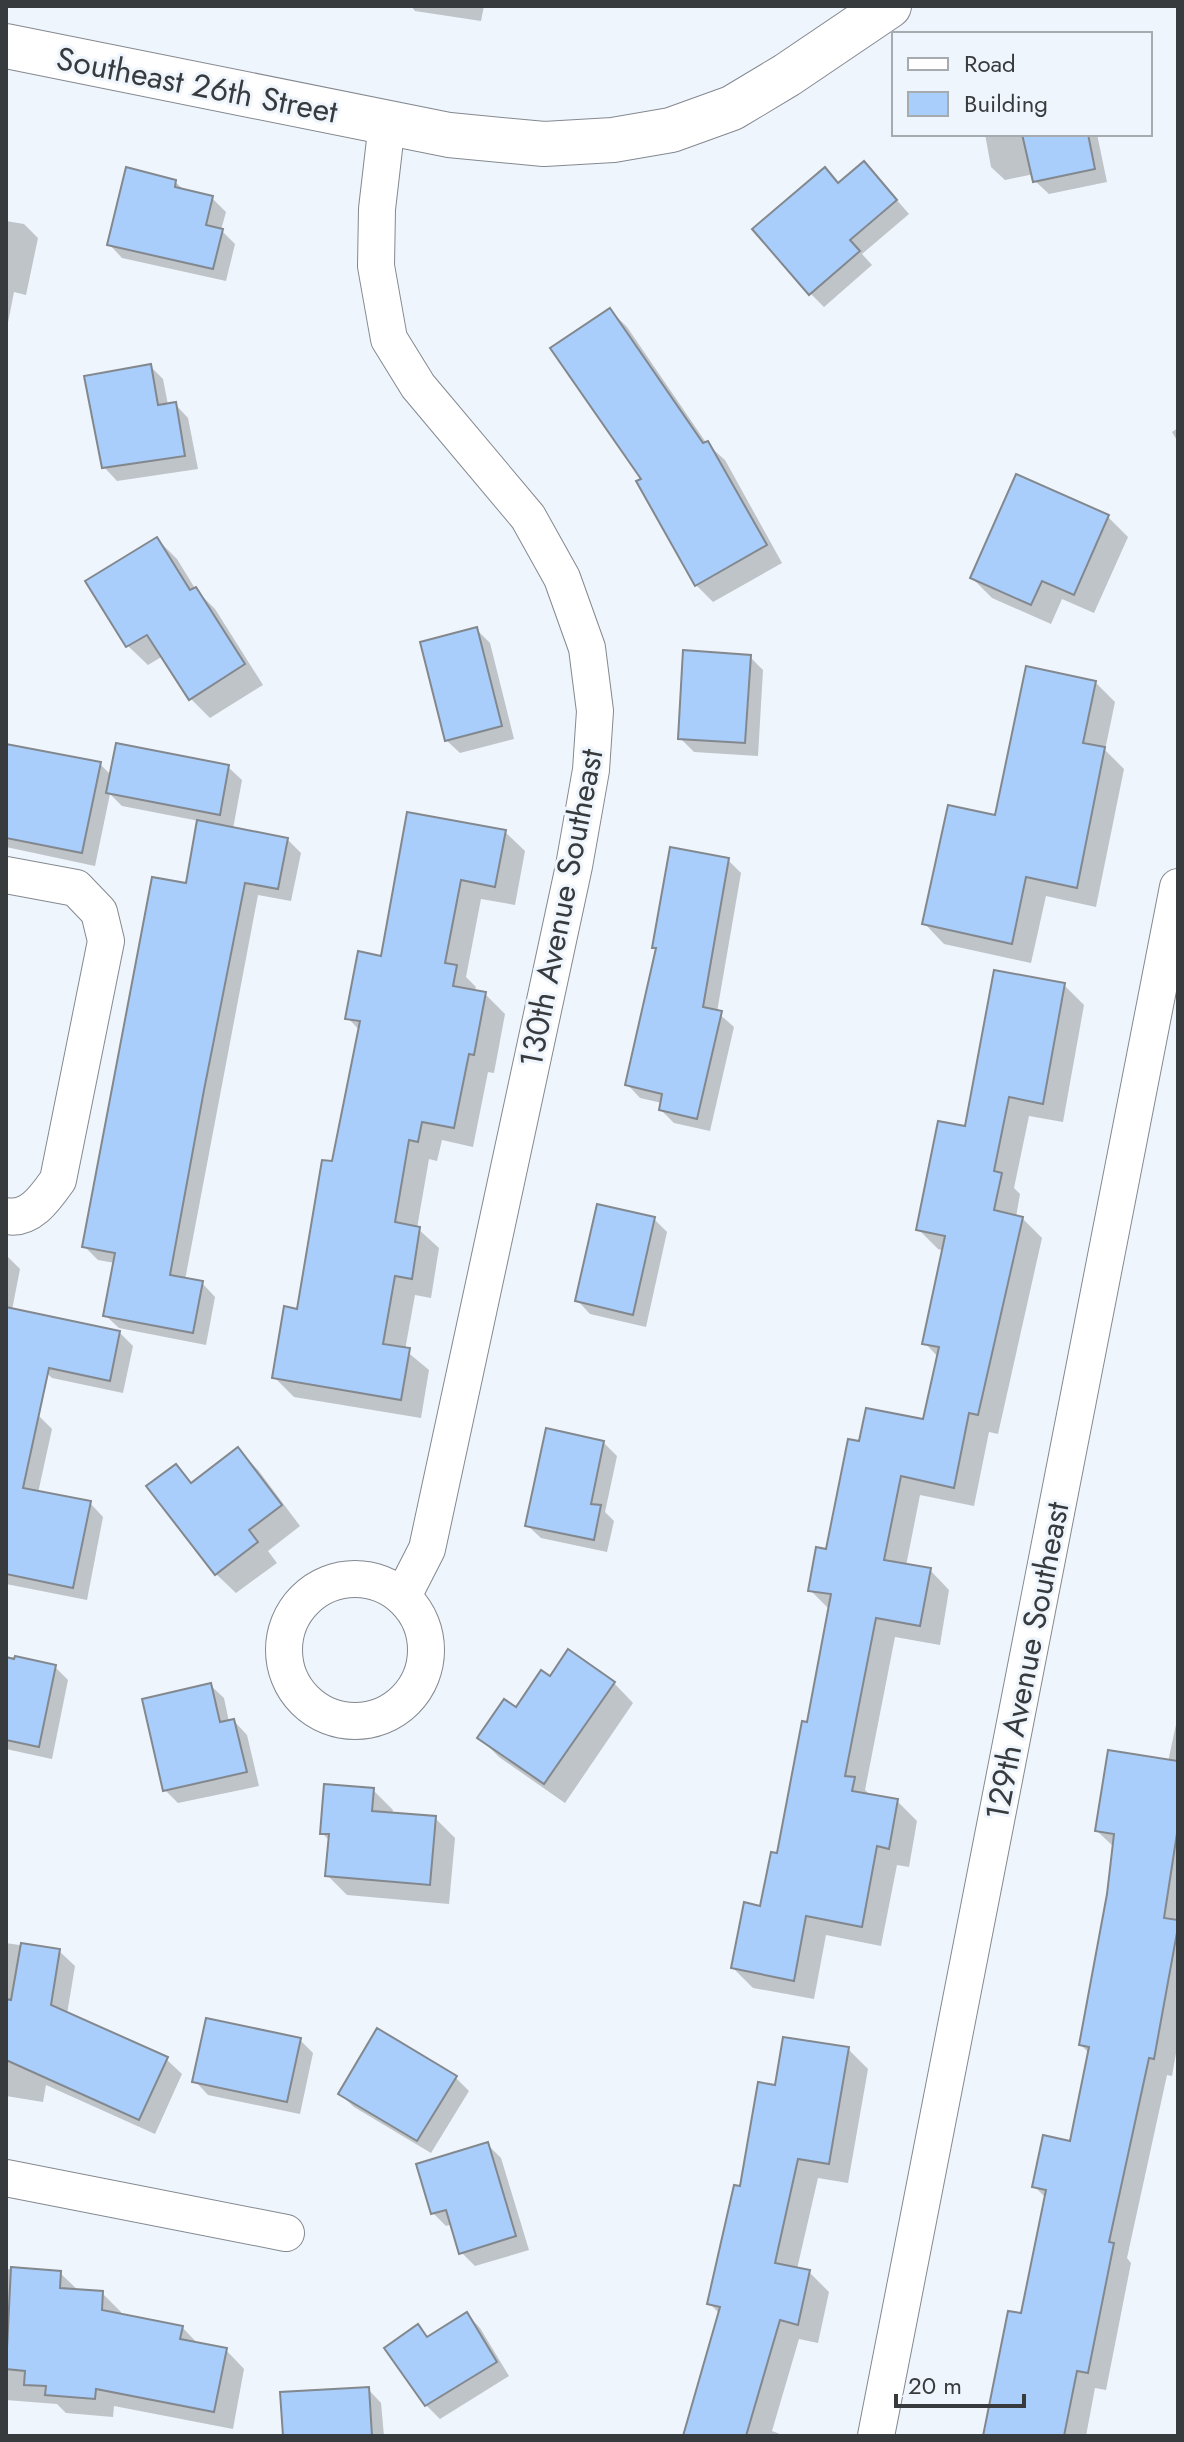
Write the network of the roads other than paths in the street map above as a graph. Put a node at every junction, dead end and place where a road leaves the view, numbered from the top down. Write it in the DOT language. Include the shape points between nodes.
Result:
graph roads {
  1 [pos="889,6"];
  2 [pos="6,46"];
  3 [pos="387,123"];
  4 [pos="6,875"];
  5 [pos="1178,887"];
  6 [pos="6,1216"];
  7 [pos="403,1596"];
  8 [pos="6,2178"];
  9 [pos="286,2233"];
  10 [pos="876,2436"];
  1 -- 3 [label="street, Southeast 26th Street" via="732,108 671,130 544,144"];
  2 -- 3 [label="street, Southeast 26th Street"];
  3 -- 7 [label="street, 130th Avenue Southeast" via="376,266 389,339 418,386 528,517 562,578 587,648 595,711 574,866 427,1549"];
  4 -- 6 [label="street" via="76,888 99,912 106,941 58,1180 40,1205"];
  5 -- 10 [label="street, 129th Avenue Southeast"];
  8 -- 9 [label="street"];
}
